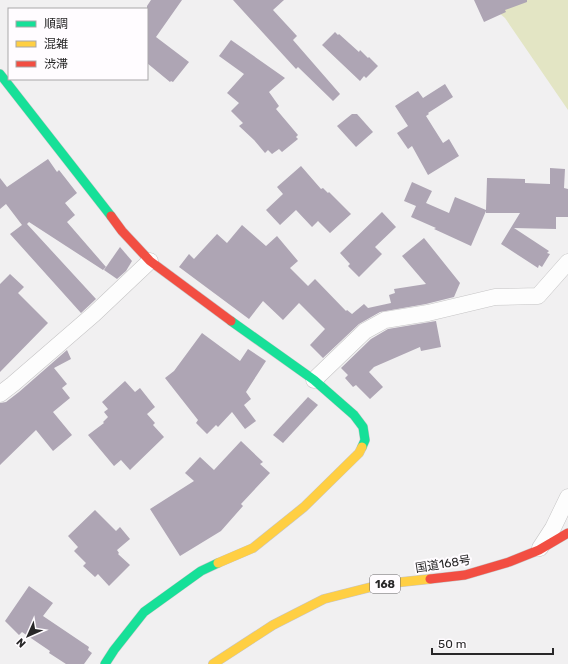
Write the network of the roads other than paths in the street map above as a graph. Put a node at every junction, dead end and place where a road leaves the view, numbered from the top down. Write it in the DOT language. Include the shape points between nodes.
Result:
graph roads {
  1 [pos="0,74"];
  2 [pos="150,261"];
  3 [pos="568,262"];
  4 [pos="314,380"];
  5 [pos="0,394"];
  6 [pos="568,497"];
  7 [pos="568,533"];
  8 [pos="539,550"];
  9 [pos="105,664"];
  10 [pos="213,664"];
  1 -- 2 [label="main road" via="122,231"];
  2 -- 4 [label="main road"];
  2 -- 5 [label="street" via="94,314"];
  3 -- 4 [label="street" via="538,296 495,297 385,320 365,331"];
  4 -- 9 [label="main road" via="354,415 362,427 365,440 359,453 304,506 253,548 201,571 144,612"];
  6 -- 8 [label="street"];
  7 -- 8 [label="main road, 国道168号 / 168"];
  8 -- 10 [label="main road, 国道168号 / 168" via="465,575 383,584 324,599 273,625"];
}
